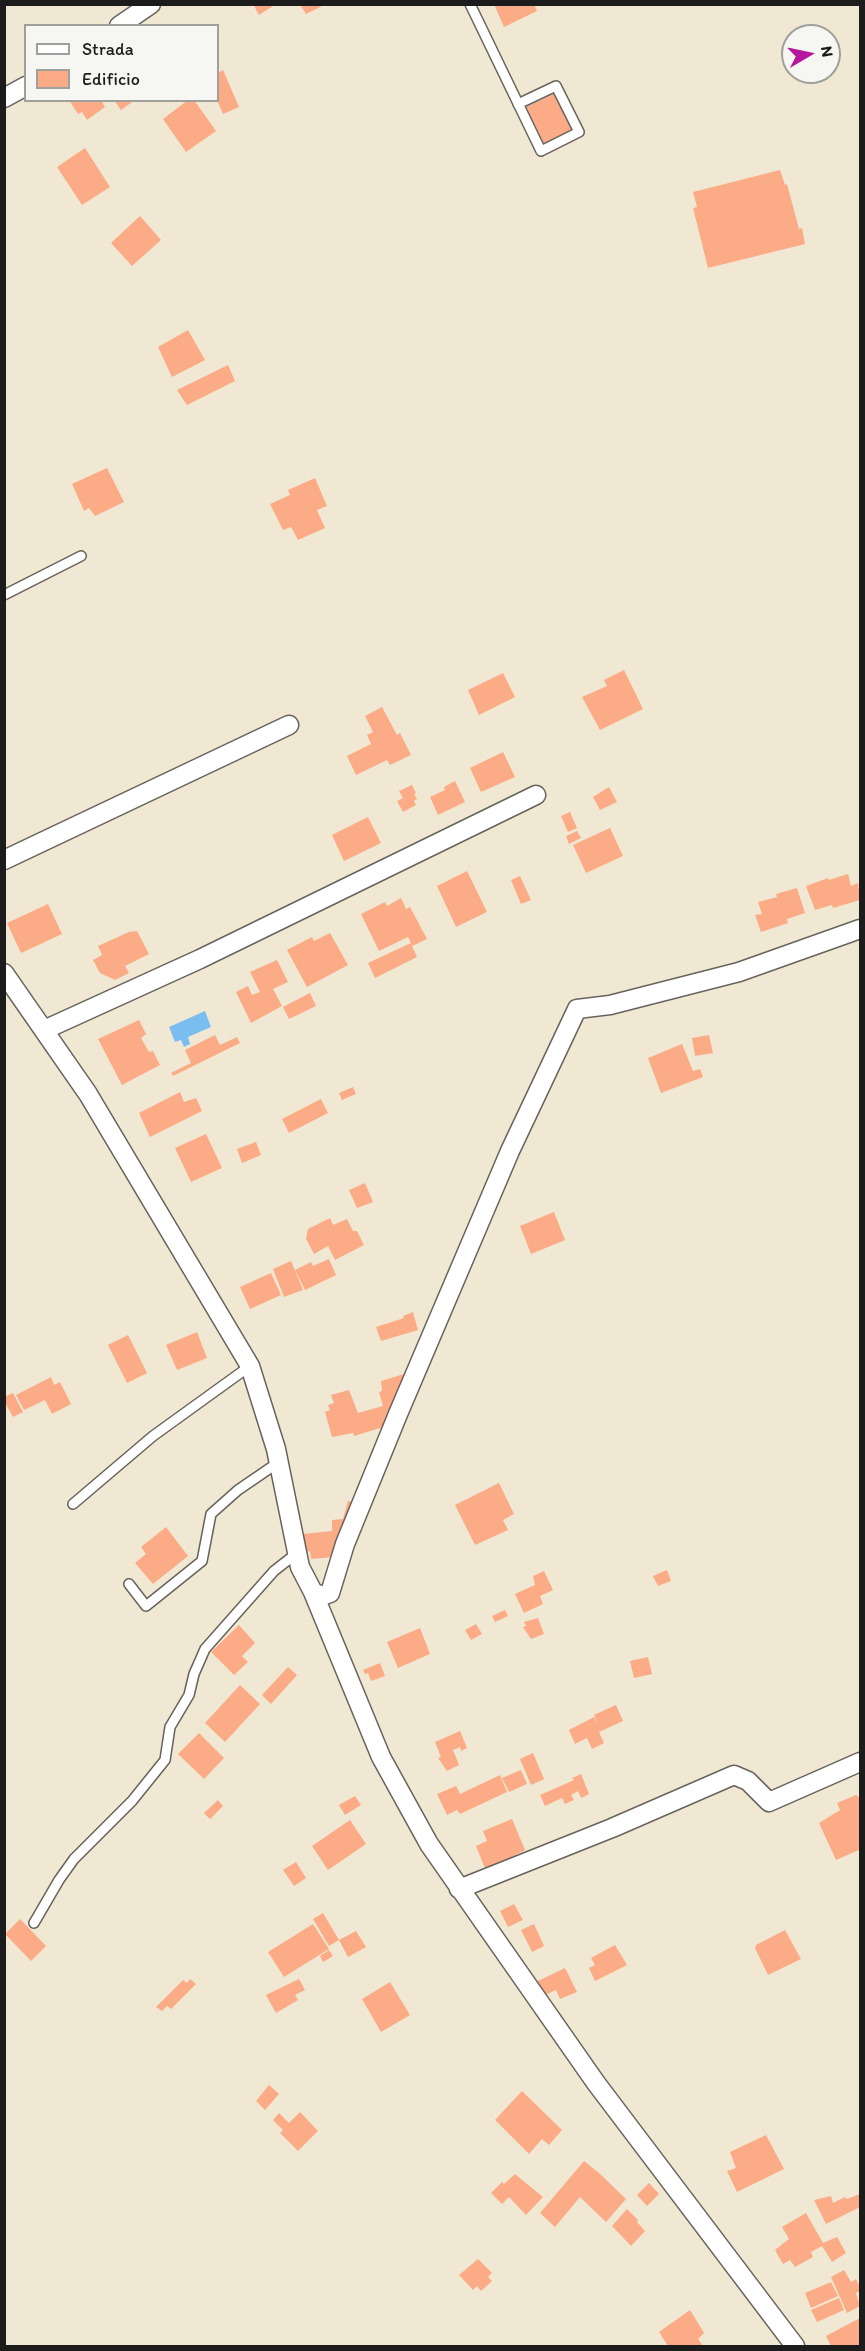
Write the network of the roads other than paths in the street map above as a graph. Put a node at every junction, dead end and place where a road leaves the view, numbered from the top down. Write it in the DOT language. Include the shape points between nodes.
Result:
graph roads {
  1 [pos="151,4"];
  2 [pos="470,4"];
  3 [pos="122,24"];
  4 [pos="24,87"];
  5 [pos="4,98"];
  6 [pos="518,104"];
  7 [pos="81,556"];
  8 [pos="4,596"];
  9 [pos="289,725"];
  10 [pos="536,795"];
  11 [pos="4,860"];
  12 [pos="861,929"];
  13 [pos="4,973"];
  14 [pos="44,1030"];
  15 [pos="250,1366"];
  16 [pos="279,1462"];
  17 [pos="73,1504"];
  18 [pos="297,1552"];
  19 [pos="129,1584"];
  20 [pos="312,1592"];
  21 [pos="861,1762"];
  22 [pos="459,1889"];
  23 [pos="34,1923"];
  24 [pos="795,2346"];
  1 -- 3 [label="street"];
  2 -- 6 [label="lane"];
  4 -- 5 [label="street"];
  6 -- 6 [label="lane" via="541,151 579,132 556,86"];
  7 -- 8 [label="lane"];
  9 -- 11 [label="street"];
  10 -- 14 [label="street"];
  12 -- 20 [label="street" via="739,972 610,1005 577,1009 510,1151 345,1544 330,1593 322,1596"];
  13 -- 14 [label="street"];
  14 -- 15 [label="street" via="88,1094"];
  15 -- 16 [label="street"];
  15 -- 17 [label="lane" via="153,1436"];
  16 -- 18 [label="street"];
  16 -- 19 [label="lane" via="211,1514 201,1560 146,1606"];
  18 -- 20 [label="street"];
  18 -- 23 [label="lane" via="274,1571 205,1649 189,1695 170,1727 165,1760 132,1801 74,1859"];
  20 -- 22 [label="street" via="381,1757"];
  21 -- 22 [label="street" via="769,1802 748,1781 734,1775"];
  22 -- 24 [label="street" via="596,2083"];
}
